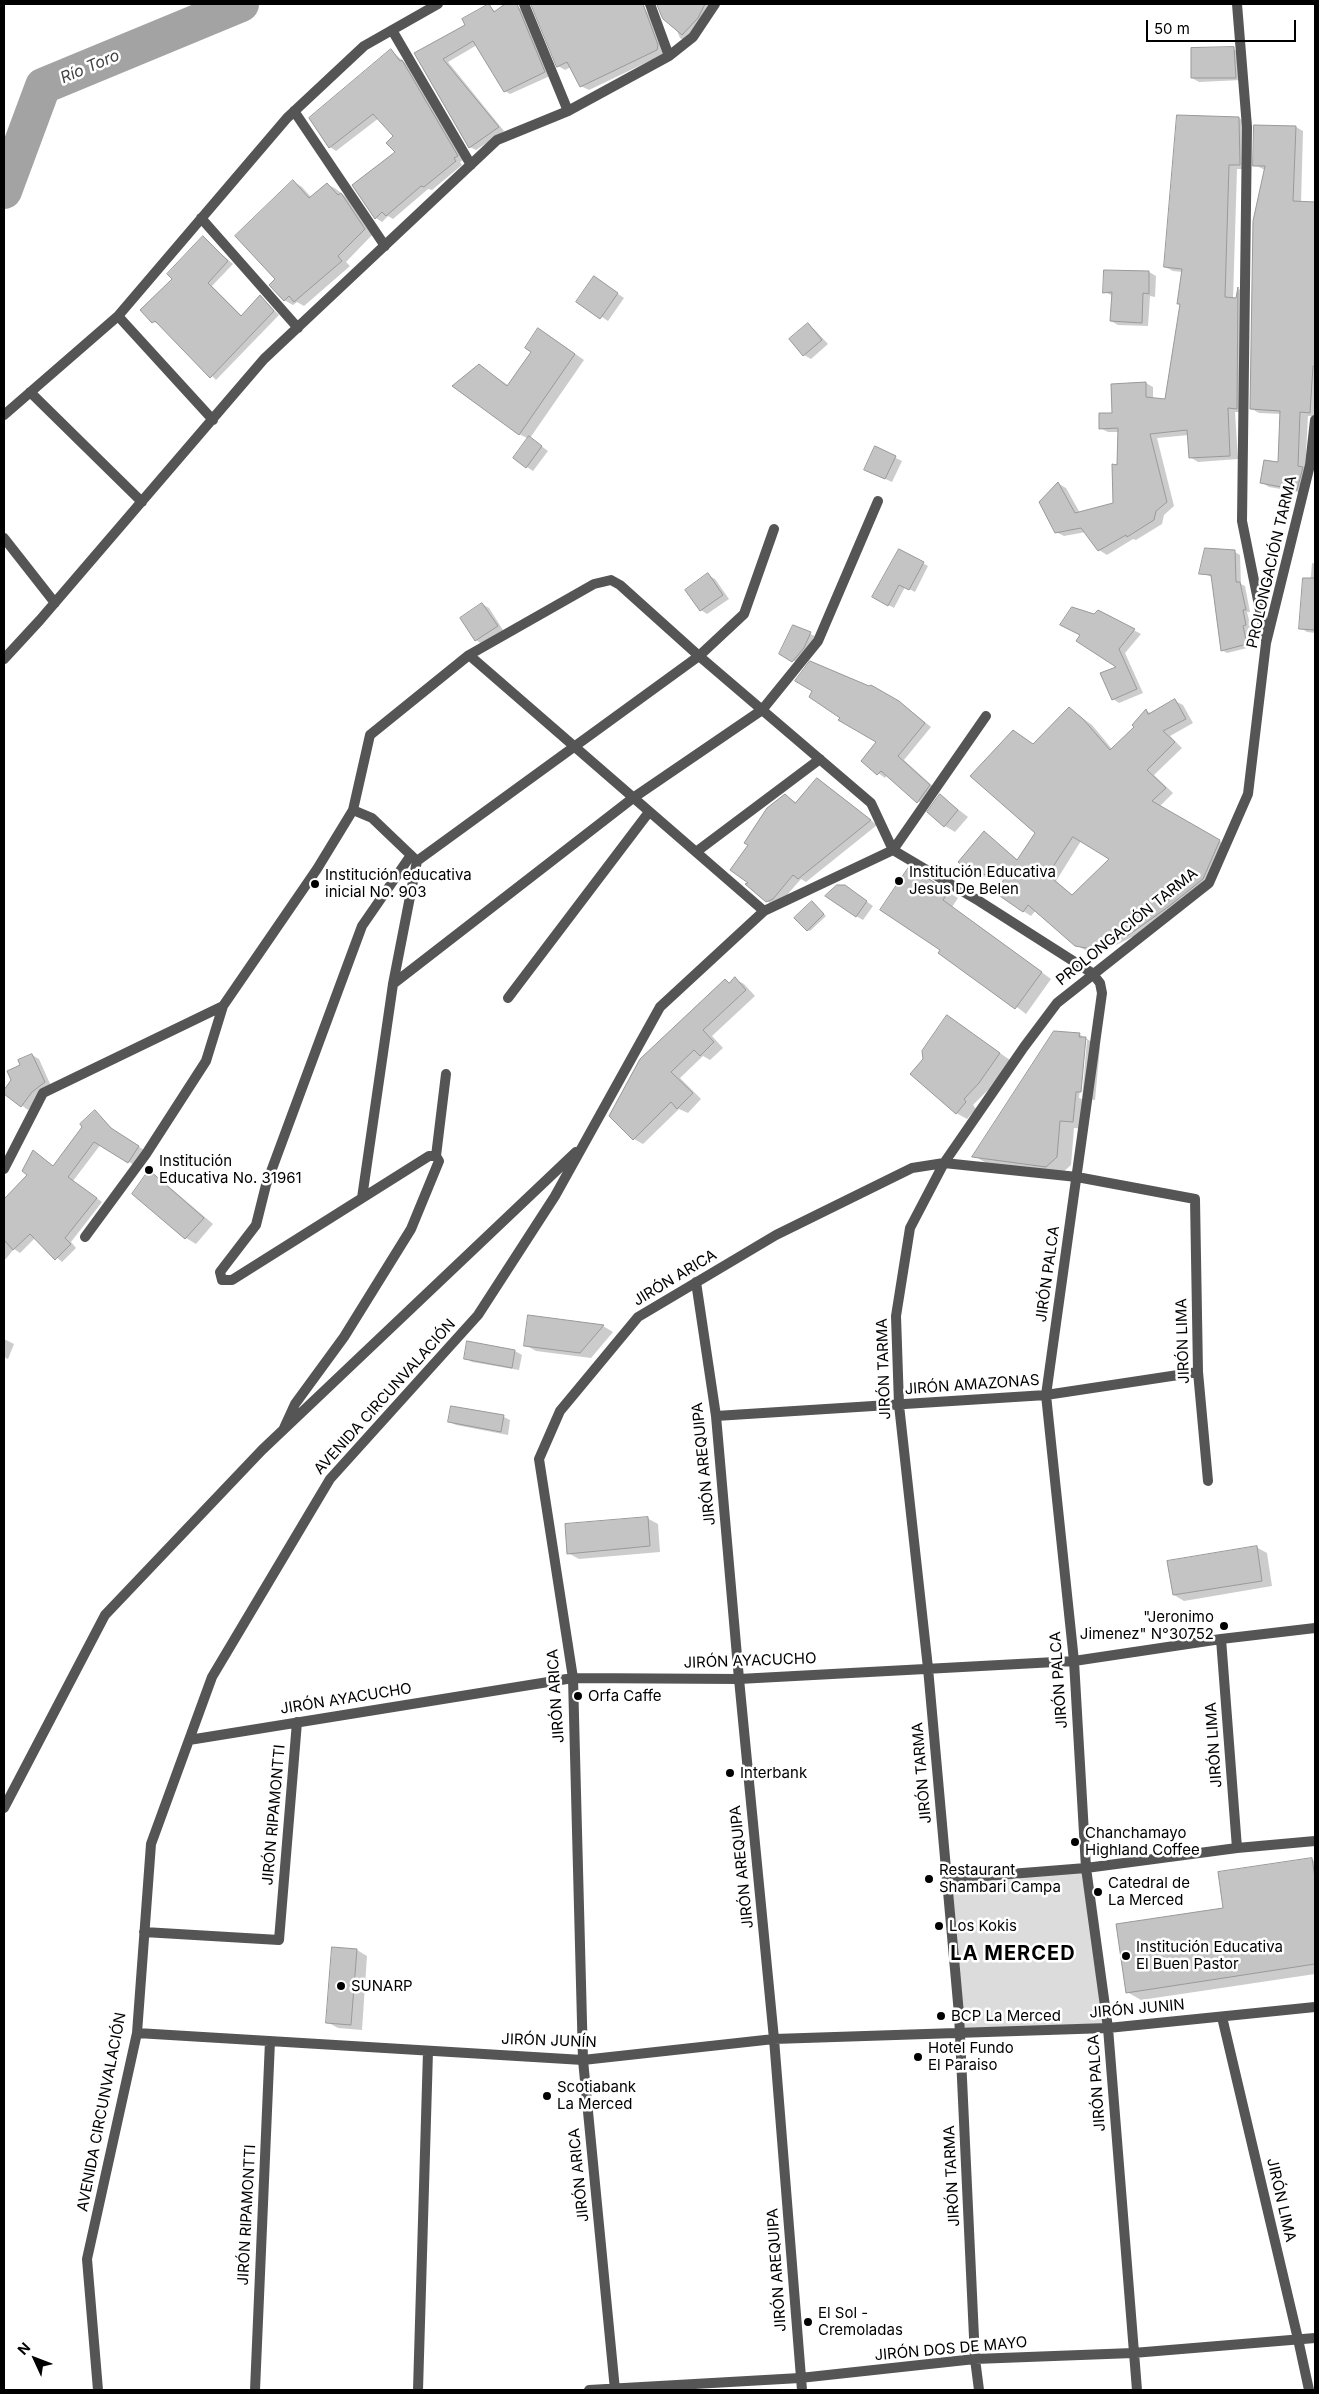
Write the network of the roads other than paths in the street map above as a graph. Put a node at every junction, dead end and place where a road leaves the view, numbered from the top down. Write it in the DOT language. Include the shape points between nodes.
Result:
graph roads {
  1 [pos="438,4"];
  2 [pos="524,4"];
  3 [pos="650,4"];
  4 [pos="715,4"];
  5 [pos="1237,4"];
  6 [pos="392,30"];
  7 [pos="669,56"];
  8 [pos="568,110"];
  9 [pos="294,111"];
  10 [pos="471,165"];
  11 [pos="202,218"];
  12 [pos="385,246"];
  13 [pos="118,316"];
  14 [pos="298,328"];
  15 [pos="30,392"];
  16 [pos="4,415"];
  17 [pos="212,420"];
  18 [pos="1315,420"];
  19 [pos="878,501"];
  20 [pos="142,502"];
  21 [pos="774,529"];
  22 [pos="4,538"];
  23 [pos="55,603"];
  24 [pos="1266,643"];
  25 [pos="469,655"];
  26 [pos="699,656"];
  27 [pos="4,659"];
  28 [pos="762,710"];
  29 [pos="986,716"];
  30 [pos="574,747"];
  31 [pos="820,759"];
  32 [pos="634,798"];
  33 [pos="353,810"];
  34 [pos="649,812"];
  35 [pos="893,850"];
  36 [pos="696,852"];
  37 [pos="414,858"];
  38 [pos="764,911"];
  39 [pos="1092,973"];
  40 [pos="393,984"];
  41 [pos="508,998"];
  42 [pos="223,1006"];
  43 [pos="446,1074"];
  44 [pos="584,1144"];
  45 [pos="436,1156"];
  46 [pos="944,1163"];
  47 [pos="4,1169"];
  48 [pos="1077,1177"];
  49 [pos="362,1198"];
  50 [pos="1195,1199"];
  51 [pos="85,1237"];
  52 [pos="696,1282"];
  53 [pos="1198,1372"];
  54 [pos="1046,1395"];
  55 [pos="899,1404"];
  56 [pos="716,1416"];
  57 [pos="284,1429"];
  58 [pos="1208,1481"];
  59 [pos="1315,1628"];
  60 [pos="1220,1639"];
  61 [pos="1074,1661"];
  62 [pos="928,1668"];
  63 [pos="573,1678"];
  64 [pos="739,1679"];
  65 [pos="297,1722"];
  66 [pos="189,1740"];
  67 [pos="4,1808"];
  68 [pos="1315,1841"];
  69 [pos="1237,1848"];
  70 [pos="1086,1868"];
  71 [pos="947,1879"];
  72 [pos="144,1932"];
  73 [pos="1315,2006"];
  74 [pos="1222,2017"];
  75 [pos="1108,2028"];
  76 [pos="137,2033"];
  77 [pos="960,2033"];
  78 [pos="774,2039"];
  79 [pos="270,2041"];
  80 [pos="428,2051"];
  81 [pos="583,2060"];
  82 [pos="1315,2338"];
  83 [pos="1298,2339"];
  84 [pos="1133,2353"];
  85 [pos="975,2359"];
  86 [pos="800,2378"];
  87 [pos="615,2389"];
  88 [pos="98,2390"];
  89 [pos="255,2390"];
  90 [pos="418,2390"];
  91 [pos="589,2390"];
  92 [pos="802,2390"];
  93 [pos="979,2390"];
  94 [pos="1137,2390"];
  95 [pos="1309,2390"];
  1 -- 6 [label="street"];
  2 -- 8 [label="street"];
  3 -- 7 [label="street"];
  4 -- 7 [label="street" via="693,37"];
  5 -- 24 [label="street" via="1247,127 1242,521"];
  6 -- 9 [label="street" via="364,46"];
  6 -- 10 [label="street"];
  7 -- 8 [label="street"];
  8 -- 10 [label="street" via="497,140"];
  9 -- 11 [label="street"];
  9 -- 12 [label="street"];
  10 -- 12 [label="street"];
  11 -- 13 [label="street"];
  11 -- 14 [label="street"];
  12 -- 14 [label="street"];
  13 -- 15 [label="street"];
  13 -- 17 [label="street"];
  14 -- 17 [label="street" via="264,360"];
  15 -- 16 [label="street"];
  15 -- 20 [label="street"];
  17 -- 20 [label="street"];
  18 -- 24 [label="street, PROLONGACIÓN TARMA" via="1310,465"];
  19 -- 28 [label="street" via="818,641"];
  20 -- 23 [label="street"];
  21 -- 26 [label="street" via="744,614"];
  22 -- 23 [label="street"];
  23 -- 27 [label="street"];
  24 -- 39 [label="street, PROLONGACIÓN TARMA" via="1248,794 1209,883"];
  25 -- 26 [label="street" via="594,584 611,580"];
  25 -- 30 [label="street"];
  25 -- 33 [label="street" via="370,735"];
  26 -- 28 [label="street"];
  26 -- 30 [label="street"];
  28 -- 31 [label="street"];
  28 -- 32 [label="street"];
  29 -- 35 [label="street"];
  30 -- 32 [label="street"];
  30 -- 37 [label="street"];
  31 -- 35 [label="street" via="871,803"];
  31 -- 36 [label="street"];
  32 -- 34 [label="street"];
  32 -- 40 [label="street"];
  33 -- 37 [label="street" via="372,818"];
  33 -- 42 [label="street"];
  34 -- 36 [label="street"];
  34 -- 41 [label="street"];
  35 -- 38 [label="street, AVENIDA CIRCUNVALACIÓN"];
  35 -- 39 [label="street"];
  36 -- 38 [label="street"];
  37 -- 40 [label="street"];
  37 -- 49 [label="street" via="362,926 266,1185 256,1225 220,1272 222,1280 232,1280"];
  38 -- 44 [label="street, AVENIDA CIRCUNVALACIÓN" via="660,1007"];
  39 -- 46 [label="street, PROLONGACIÓN TARMA" via="1057,1003"];
  39 -- 48 [label="street, JIRÓN PALCA" via="1102,992"];
  40 -- 49 [label="street"];
  42 -- 47 [label="street" via="43,1092"];
  42 -- 51 [label="street" via="206,1061 146,1154"];
  43 -- 45 [label="street"];
  44 -- 57 [label="street"];
  44 -- 66 [label="street, AVENIDA CIRCUNVALACIÓN" via="555,1196 478,1315 330,1479 212,1676"];
  45 -- 49 [label="street" via="429,1156"];
  45 -- 57 [label="street" via="439,1161 411,1229 344,1337 295,1404"];
  46 -- 48 [label="street, JIRÓN ARICA"];
  46 -- 52 [label="street, JIRÓN ARICA" via="912,1168 776,1235"];
  46 -- 55 [label="street, JIRÓN TARMA" via="910,1228 896,1316"];
  48 -- 50 [label="street, JIRÓN ARICA"];
  48 -- 54 [label="street, JIRÓN PALCA"];
  50 -- 53 [label="street, JIRÓN LIMA"];
  52 -- 56 [label="street, JIRÓN AREQUIPA"];
  52 -- 63 [label="street, JIRÓN ARICA" via="638,1317 560,1411 539,1459"];
  53 -- 54 [label="street, JIRÓN AMAZONAS"];
  53 -- 58 [label="street, JIRÓN LIMA"];
  54 -- 55 [label="street, JIRÓN AMAZONAS"];
  54 -- 61 [label="street, JIRÓN PALCA"];
  55 -- 56 [label="street, JIRÓN AMAZONAS"];
  55 -- 62 [label="street, JIRÓN TARMA"];
  56 -- 64 [label="street, JIRÓN AREQUIPA"];
  57 -- 67 [label="street" via="105,1615"];
  59 -- 60 [label="street, JIRÓN AYACUCHO"];
  60 -- 61 [label="street, JIRÓN AYACUCHO"];
  60 -- 69 [label="street, JIRÓN LIMA"];
  61 -- 62 [label="street, JIRÓN AYACUCHO"];
  61 -- 70 [label="street, JIRÓN PALCA"];
  62 -- 64 [label="street, JIRÓN AYACUCHO"];
  62 -- 71 [label="street, JIRÓN TARMA"];
  63 -- 64 [label="street, JIRÓN AYACUCHO"];
  63 -- 65 [label="street, JIRÓN AYACUCHO"];
  63 -- 81 [label="street, JIRÓN ARICA"];
  64 -- 78 [label="street, JIRÓN AREQUIPA"];
  65 -- 66 [label="street, JIRÓN AYACUCHO"];
  65 -- 72 [label="street, JIRÓN RIPAMONTTI" via="279,1940"];
  66 -- 72 [label="street, AVENIDA CIRCUNVALACIÓN" via="151,1844"];
  68 -- 69 [label="street"];
  69 -- 70 [label="street"];
  70 -- 71 [label="street"];
  70 -- 75 [label="street, JIRÓN PALCA"];
  71 -- 77 [label="street, JIRÓN TARMA"];
  72 -- 76 [label="street, AVENIDA CIRCUNVALACIÓN"];
  73 -- 74 [label="street, JIRÓN JUNIN"];
  74 -- 75 [label="street, JIRÓN JUNIN"];
  74 -- 83 [label="street, JIRÓN LIMA"];
  75 -- 77 [label="street, JIRÓN JUNIN"];
  75 -- 84 [label="street, JIRÓN PALCA"];
  76 -- 79 [label="street, JIRÓN JUNÍN"];
  76 -- 88 [label="street, AVENIDA CIRCUNVALACIÓN" via="87,2260"];
  77 -- 78 [label="street, JIRÓN JUNÍN"];
  77 -- 85 [label="street, JIRÓN TARMA"];
  78 -- 81 [label="street, JIRÓN JUNÍN"];
  78 -- 86 [label="street, JIRÓN AREQUIPA"];
  79 -- 80 [label="street, JIRÓN JUNÍN"];
  79 -- 89 [label="street, JIRÓN RIPAMONTTI"];
  80 -- 81 [label="street, JIRÓN JUNÍN"];
  80 -- 90 [label="street"];
  81 -- 87 [label="street, JIRÓN ARICA"];
  82 -- 83 [label="street, JIRÓN DOS DE MAYO"];
  83 -- 84 [label="street, JIRÓN DOS DE MAYO"];
  83 -- 95 [label="street, JIRÓN LIMA"];
  84 -- 85 [label="street, JIRÓN DOS DE MAYO"];
  84 -- 94 [label="street, JIRÓN PALCA"];
  85 -- 86 [label="street, JIRÓN DOS DE MAYO"];
  85 -- 93 [label="street, JIRÓN TARMA"];
  86 -- 87 [label="street, JIRÓN DOS DE MAYO"];
  86 -- 92 [label="street, JIRÓN AREQUIPA"];
  87 -- 91 [label="street, JIRÓN DOS DE MAYO"];
}
